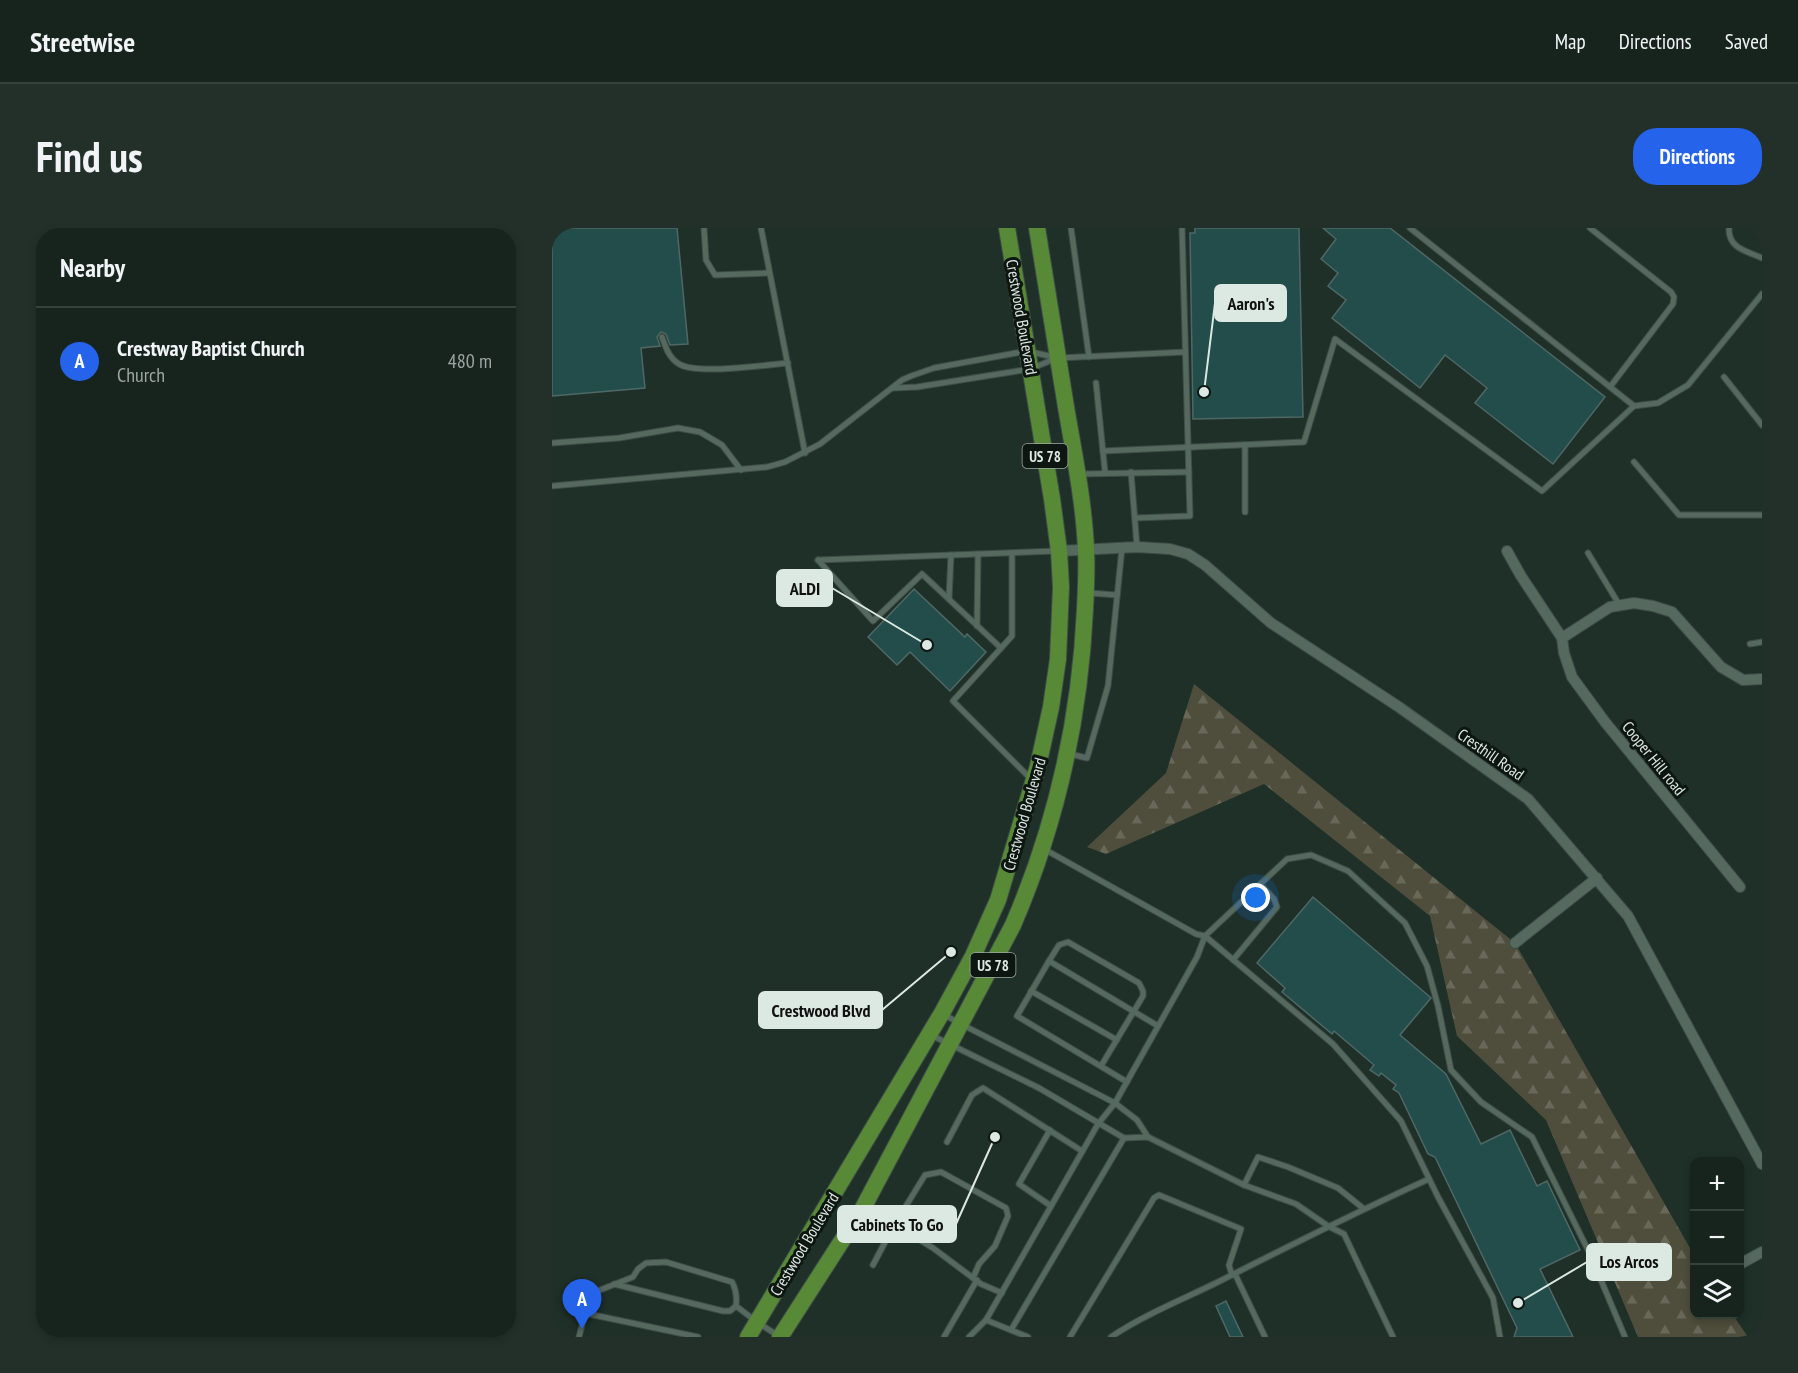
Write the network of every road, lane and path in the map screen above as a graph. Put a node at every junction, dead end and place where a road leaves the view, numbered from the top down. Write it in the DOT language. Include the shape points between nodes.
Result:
graph roads {
  1 [pos="704,228"];
  2 [pos="761,228"];
  3 [pos="1007,228"];
  4 [pos="1025,228"];
  5 [pos="1036,228"];
  6 [pos="1071,228"];
  7 [pos="1182,228"];
  8 [pos="1410,228"];
  9 [pos="1590,228"];
  10 [pos="1729,228"];
  11 [pos="1762,258"];
  12 [pos="768,273"];
  13 [pos="1762,294"];
  14 [pos="1054,332"];
  15 [pos="662,337"];
  16 [pos="1028,351"];
  17 [pos="1185,352"];
  18 [pos="1089,357"];
  19 [pos="1058,358"];
  20 [pos="788,363"];
  21 [pos="1030,369"];
  22 [pos="1724,377"];
  23 [pos="1096,383"];
  24 [pos="1610,387"];
  25 [pos="893,388"];
  26 [pos="1634,406"];
  27 [pos="1762,425"];
  28 [pos="552,442"];
  29 [pos="1245,445"];
  30 [pos="1188,447"];
  31 [pos="1102,451"];
  32 [pos="805,453"];
  33 [pos="1634,462"];
  34 [pos="741,470"];
  35 [pos="1105,472"];
  36 [pos="1131,472"];
  37 [pos="1189,472"];
  38 [pos="1078,474"];
  39 [pos="552,486"];
  40 [pos="1245,512"];
  41 [pos="1762,515"];
  42 [pos="1134,518"];
  43 [pos="1137,547"];
  44 [pos="1122,548"];
  45 [pos="1086,550"];
  46 [pos="1059,551"];
  47 [pos="1507,551"];
  48 [pos="1012,553"];
  49 [pos="1588,553"];
  50 [pos="978,554"];
  51 [pos="951,555"];
  52 [pos="1085,592"];
  53 [pos="1117,595"];
  54 [pos="949,599"];
  55 [pos="1620,606"];
  56 [pos="977,626"];
  57 [pos="1562,638"];
  58 [pos="1762,642"];
  59 [pos="1750,644"];
  60 [pos="1001,648"];
  61 [pos="1762,679"];
  62 [pos="1043,746"];
  63 [pos="1068,753"];
  64 [pos="1034,782"];
  65 [pos="1043,848"];
  66 [pos="1597,878"];
  67 [pos="1260,884"];
  68 [pos="1740,887"];
  69 [pos="1205,936"];
  70 [pos="1515,943"];
  71 [pos="1233,960"];
  72 [pos="1049,961"];
  73 [pos="1031,991"];
  74 [pos="1134,1012"];
  75 [pos="942,1013"];
  76 [pos="961,1024"];
  77 [pos="1158,1026"];
  78 [pos="930,1034"];
  79 [pos="1117,1040"];
  80 [pos="950,1044"];
  81 [pos="1101,1066"];
  82 [pos="1127,1082"];
  83 [pos="1115,1103"];
  84 [pos="1098,1124"];
  85 [pos="1050,1130"];
  86 [pos="1148,1137"];
  87 [pos="1124,1138"];
  88 [pos="947,1142"];
  89 [pos="1082,1151"];
  90 [pos="1762,1164"];
  91 [pos="1429,1179"];
  92 [pos="1244,1185"];
  93 [pos="1051,1206"];
  94 [pos="1364,1209"];
  95 [pos="894,1224"];
  96 [pos="1328,1226"];
  97 [pos="1762,1252"];
  98 [pos="1744,1262"];
  99 [pos="873,1265"];
  100 [pos="1233,1274"];
  101 [pos="975,1279"];
  102 [pos="614,1284"];
  103 [pos="1002,1293"];
  104 [pos="736,1306"];
  105 [pos="584,1312"];
  106 [pos="986,1320"];
  107 [pos="753,1330"];
  108 [pos="1011,1330"];
  109 [pos="579,1337"];
  110 [pos="698,1337"];
  111 [pos="780,1337"];
  112 [pos="944,1337"];
  113 [pos="969,1337"];
  114 [pos="1029,1337"];
  115 [pos="1070,1337"];
  116 [pos="1111,1337"];
  117 [pos="1265,1337"];
  118 [pos="1393,1337"];
  119 [pos="1500,1337"];
  120 [pos="1625,1337"];
  1 -- 12 [label="lane" via="706,260 715,275"];
  2 -- 12 [label="lane"];
  3 -- 16 [label="main road, Crestwood Boulevard / US 78"];
  4 -- 14 [label="main road"];
  5 -- 14 [label="main road, Crestwood Boulevard / US 78"];
  6 -- 18 [label="lane"];
  7 -- 17 [label="lane"];
  8 -- 24 [label="lane"];
  9 -- 24 [label="lane" via="1674,297 1673,304"];
  10 -- 11 [label="lane" via="1734,246"];
  12 -- 20 [label="lane"];
  13 -- 26 [label="lane" via="1688,385 1659,403"];
  14 -- 19 [label="main road, Crestwood Boulevard / US 78"];
  15 -- 20 [label="lane" via="670,357 681,366 707,369"];
  16 -- 19 [label="lane"];
  16 -- 21 [label="main road, Crestwood Boulevard / US 78"];
  16 -- 25 [label="lane" via="934,368 910,376"];
  17 -- 18 [label="lane"];
  17 -- 30 [label="lane"];
  18 -- 19 [label="lane"];
  19 -- 21 [label="lane"];
  19 -- 38 [label="main road, Crestwood Boulevard / US 78"];
  20 -- 32 [label="lane"];
  21 -- 25 [label="lane"];
  21 -- 46 [label="main road, Crestwood Boulevard / US 78"];
  22 -- 27 [label="lane"];
  23 -- 31 [label="lane"];
  24 -- 26 [label="lane"];
  25 -- 32 [label="lane"];
  26 -- 29 [label="lane" via="1542,491 1335,339 1304,442"];
  28 -- 34 [label="lane" via="619,438 678,428 700,432 722,445"];
  29 -- 30 [label="lane"];
  29 -- 40 [label="lane"];
  30 -- 31 [label="lane"];
  30 -- 37 [label="lane"];
  31 -- 35 [label="lane"];
  32 -- 34 [label="lane" via="767,467"];
  33 -- 41 [label="lane" via="1678,515"];
  34 -- 39 [label="lane"];
  35 -- 36 [label="lane"];
  35 -- 38 [label="lane"];
  36 -- 37 [label="lane"];
  36 -- 42 [label="lane"];
  37 -- 42 [label="lane" via="1190,516"];
  38 -- 45 [label="main road, Crestwood Boulevard / US 78"];
  42 -- 43 [label="lane"];
  43 -- 44 [label="street, Cresthill Road"];
  43 -- 66 [label="street, Cresthill Road" via="1170,549 1188,554 1204,565 1271,623 1399,707 1528,799"];
  44 -- 45 [label="street, Cresthill Road"];
  44 -- 53 [label="lane"];
  45 -- 46 [label="street, Cresthill Road"];
  45 -- 52 [label="main road, Crestwood Boulevard / US 78"];
  46 -- 48 [label="lane"];
  46 -- 62 [label="main road, Crestwood Boulevard / US 78" via="1058,658"];
  47 -- 57 [label="street, Cooper Hill road"];
  48 -- 50 [label="lane"];
  48 -- 60 [label="lane" via="1012,636"];
  49 -- 55 [label="lane"];
  50 -- 51 [label="lane"];
  50 -- 56 [label="lane"];
  51 -- 54 [label="lane"];
  51 -- 54 [label="lane" via="818,560 873,621 922,574"];
  52 -- 53 [label="lane"];
  52 -- 63 [label="main road, Crestwood Boulevard / US 78" via="1080,679"];
  53 -- 63 [label="lane" via="1108,686 1087,758"];
  54 -- 56 [label="lane"];
  55 -- 57 [label="street" via="1610,608"];
  55 -- 61 [label="street" via="1634,603 1672,612 1721,667 1743,680"];
  56 -- 60 [label="lane"];
  57 -- 68 [label="street, Cooper Hill road" via="1572,677"];
  58 -- 59 [label="lane"];
  60 -- 64 [label="lane" via="953,701"];
  62 -- 63 [label="main road"];
  62 -- 64 [label="main road, Crestwood Boulevard / US 78"];
  63 -- 65 [label="main road, Crestwood Boulevard / US 78"];
  64 -- 75 [label="main road, Crestwood Boulevard / US 78" via="998,900"];
  65 -- 69 [label="lane"];
  65 -- 76 [label="main road, Crestwood Boulevard / US 78" via="1013,926"];
  66 -- 70 [label="street"];
  66 -- 90 [label="street, Cresthill Road" via="1628,916"];
  67 -- 69 [label="lane"];
  67 -- 71 [label="lane" via="1277,907"];
  67 -- 120 [label="lane" via="1287,859 1311,855 1348,871 1405,923 1427,966 1451,1070 1481,1102 1532,1137 1590,1254"];
  69 -- 71 [label="lane"];
  69 -- 77 [label="lane"];
  71 -- 91 [label="lane" via="1333,1044 1375,1090 1401,1121"];
  72 -- 73 [label="lane"];
  72 -- 74 [label="lane"];
  72 -- 74 [label="lane" via="1065,942 1138,983 1143,996"];
  73 -- 79 [label="lane"];
  73 -- 81 [label="lane" via="1017,1016"];
  74 -- 77 [label="lane"];
  74 -- 79 [label="lane"];
  75 -- 76 [label="lane"];
  75 -- 78 [label="main road, Crestwood Boulevard / US 78"];
  76 -- 80 [label="main road, Crestwood Boulevard / US 78"];
  76 -- 83 [label="lane"];
  77 -- 82 [label="lane"];
  78 -- 80 [label="lane"];
  78 -- 107 [label="main road, Crestwood Boulevard / US 78"];
  79 -- 81 [label="lane"];
  80 -- 84 [label="lane" via="1039,1088"];
  80 -- 111 [label="main road, Crestwood Boulevard / US 78" via="863,1208"];
  81 -- 82 [label="lane"];
  82 -- 83 [label="lane"];
  83 -- 84 [label="lane"];
  83 -- 86 [label="lane" via="1137,1120"];
  84 -- 87 [label="lane"];
  84 -- 89 [label="lane"];
  85 -- 88 [label="lane" via="983,1089 972,1095"];
  85 -- 89 [label="lane"];
  85 -- 93 [label="lane" via="1019,1184"];
  86 -- 87 [label="lane"];
  86 -- 92 [label="lane"];
  87 -- 108 [label="lane"];
  89 -- 93 [label="lane"];
  91 -- 94 [label="lane"];
  91 -- 119 [label="lane" via="1493,1298"];
  92 -- 94 [label="lane" via="1258,1156 1338,1188"];
  92 -- 96 [label="lane" via="1296,1204"];
  93 -- 103 [label="lane"];
  94 -- 96 [label="lane"];
  95 -- 99 [label="lane"];
  95 -- 101 [label="lane"];
  95 -- 101 [label="lane" via="925,1175 941,1172 1006,1208 1008,1216 994,1246 979,1264"];
  96 -- 100 [label="lane"];
  96 -- 118 [label="lane" via="1344,1234"];
  97 -- 98 [label="street"];
  100 -- 115 [label="lane" via="1229,1265 1241,1230 1159,1195"];
  100 -- 116 [label="lane"];
  100 -- 117 [label="lane"];
  101 -- 103 [label="lane"];
  101 -- 112 [label="lane"];
  102 -- 104 [label="lane" via="723,1311"];
  102 -- 104 [label="lane" via="633,1277 646,1263 666,1262 732,1282"];
  102 -- 105 [label="lane" via="590,1294"];
  103 -- 106 [label="lane"];
  104 -- 107 [label="lane"];
  105 -- 109 [label="lane"];
  105 -- 110 [label="lane"];
  106 -- 108 [label="lane"];
  106 -- 113 [label="lane"];
  107 -- 111 [label="lane"];
  108 -- 114 [label="lane"];
}
